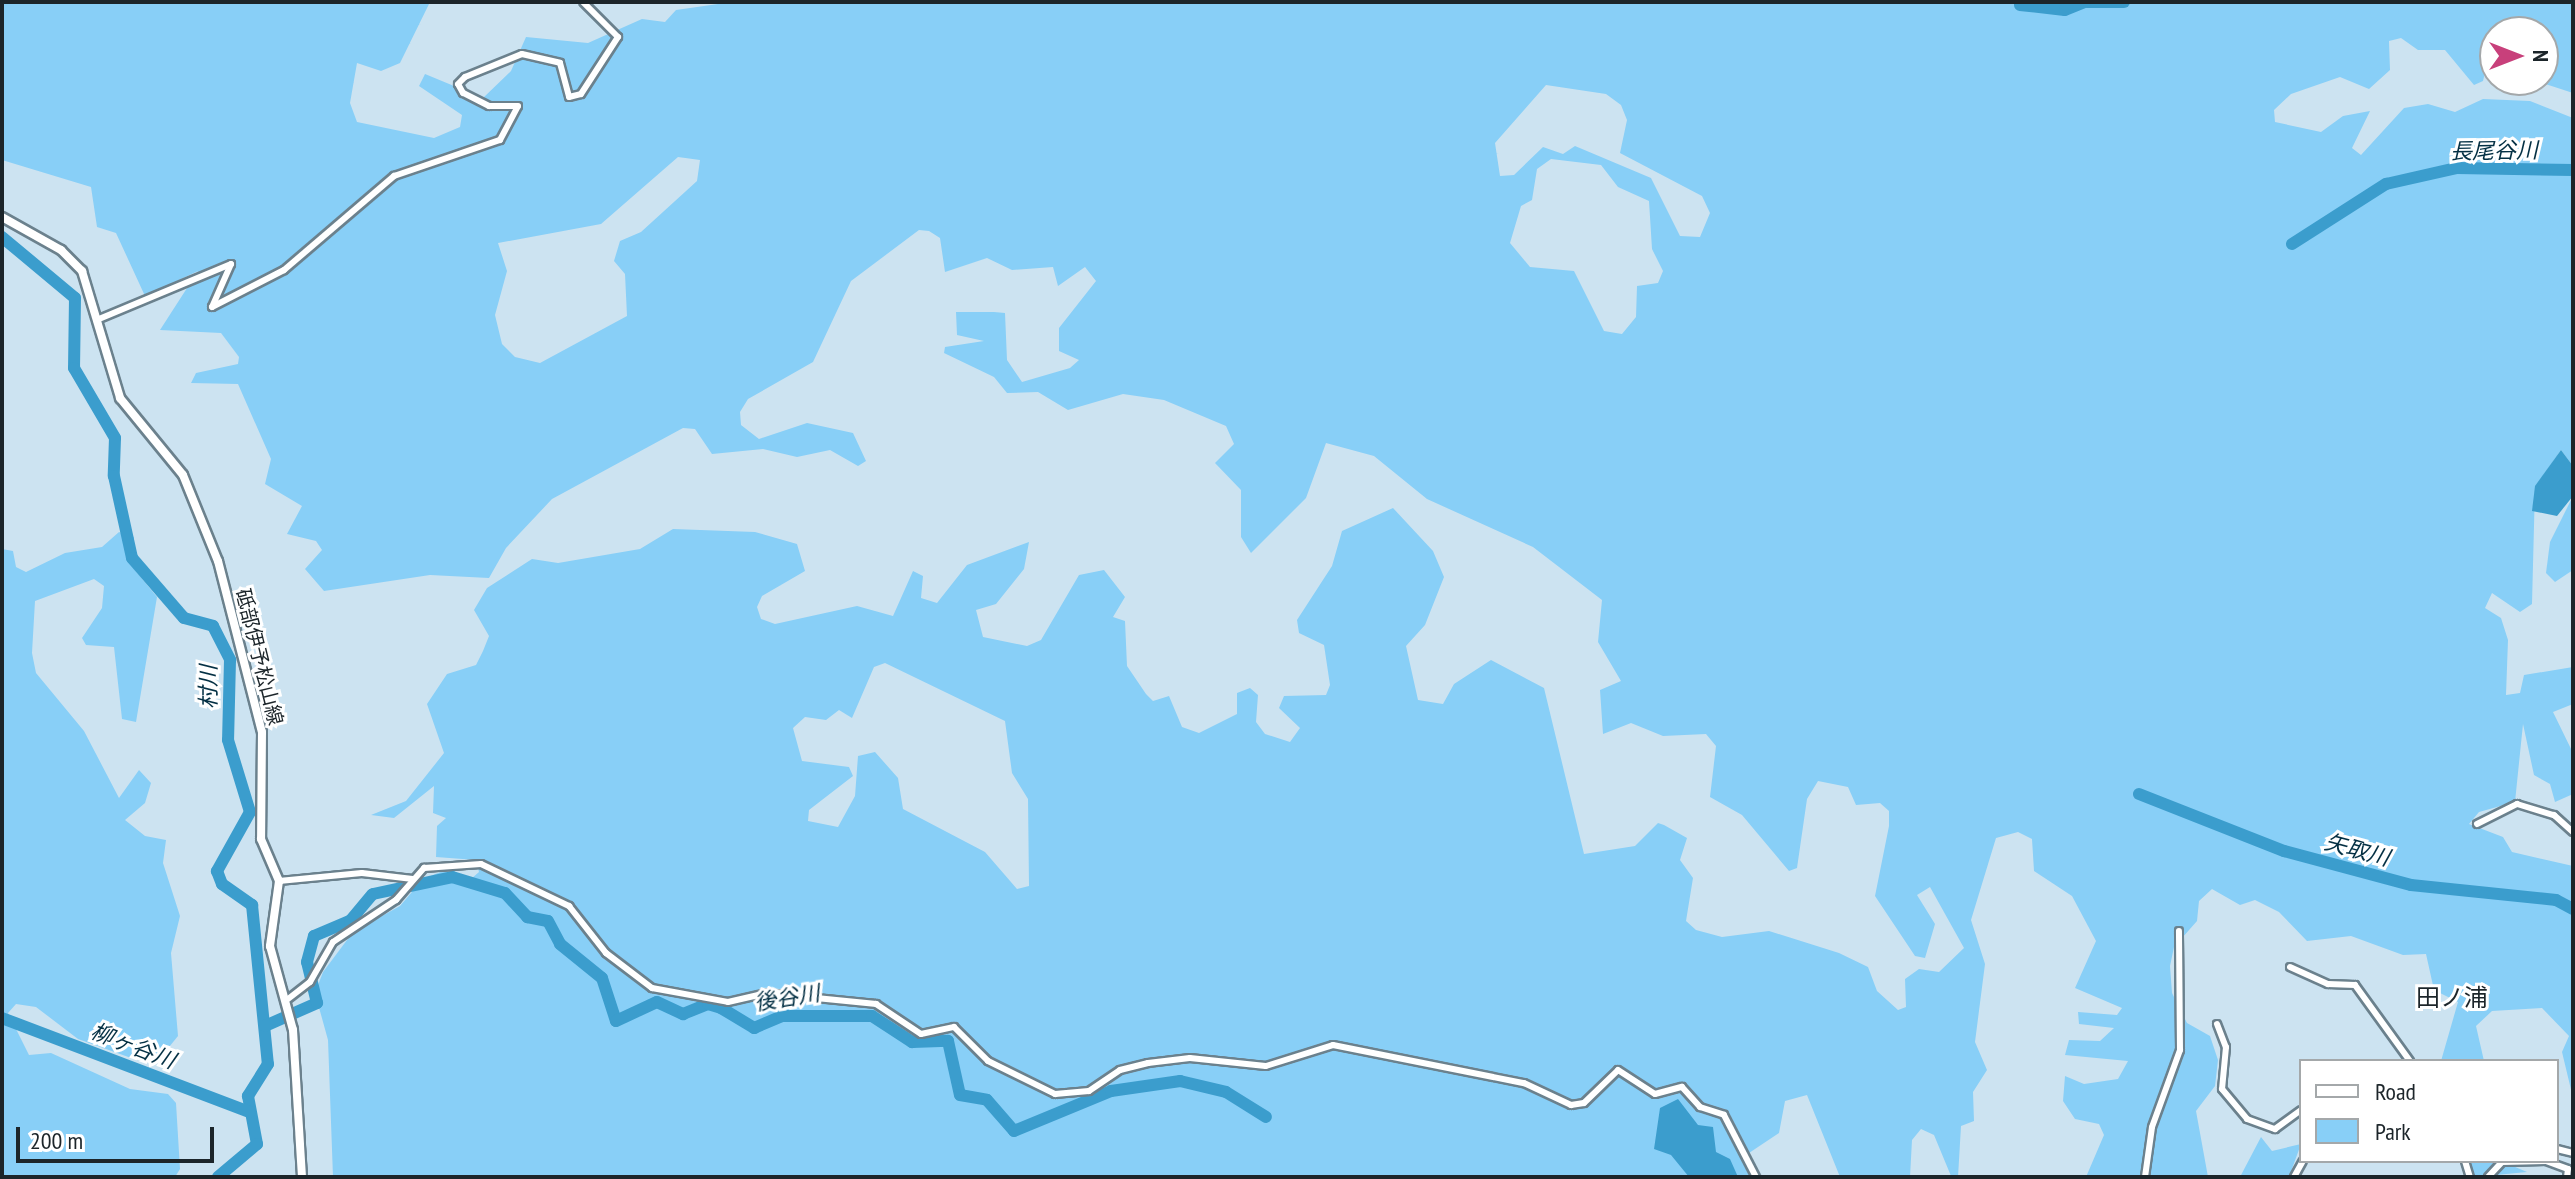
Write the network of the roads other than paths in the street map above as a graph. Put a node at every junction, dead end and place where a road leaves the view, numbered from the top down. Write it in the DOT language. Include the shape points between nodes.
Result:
graph roads {
  1 [pos="583,2"];
  2 [pos="2,217"];
  3 [pos="99,319"];
  4 [pos="2477,824"];
  5 [pos="2573,832"];
  6 [pos="413,879"];
  7 [pos="279,881"];
  8 [pos="2179,931"];
  9 [pos="2290,967"];
  10 [pos="288,999"];
  11 [pos="2217,1024"];
  12 [pos="2409,1059"];
  13 [pos="2299,1111"];
  14 [pos="2571,1166"];
  15 [pos="302,1177"];
  16 [pos="1756,1177"];
  17 [pos="2145,1177"];
  18 [pos="2567,1177"];
  1 -- 3 [label="street" via="618,37 581,94 569,97 560,63 522,54 465,77 458,84 463,93 489,106 518,106 500,140 394,176 292,264 212,307 231,264"];
  2 -- 3 [label="main road, 砥部伊予松山線" via="76,263"];
  3 -- 7 [label="main road, 砥部伊予松山線" via="120,398 183,475 218,561 258,707 261,839"];
  4 -- 5 [label="street" via="2517,804 2554,815"];
  6 -- 7 [label="street" via="362,873"];
  6 -- 10 [label="street" via="396,900 333,942 310,982"];
  6 -- 16 [label="street" via="431,864 489,865 569,906 606,953 652,988 728,1002 766,993 876,1004 921,1034 954,1027 988,1061 1062,1096 1148,1063 1190,1058 1266,1066 1333,1045 1524,1083 1571,1105 1584,1103 1618,1070 1655,1094 1682,1087 1700,1107 1724,1115"];
  7 -- 10 [label="main road" via="270,946"];
  8 -- 17 [label="street" via="2180,1050 2152,1127"];
  9 -- 12 [label="street" via="2328,984 2355,985"];
  10 -- 15 [label="main road"];
  11 -- 13 [label="street" via="2226,1047 2222,1089 2247,1119 2275,1129"];
  14 -- 18 [label="street"];
}
